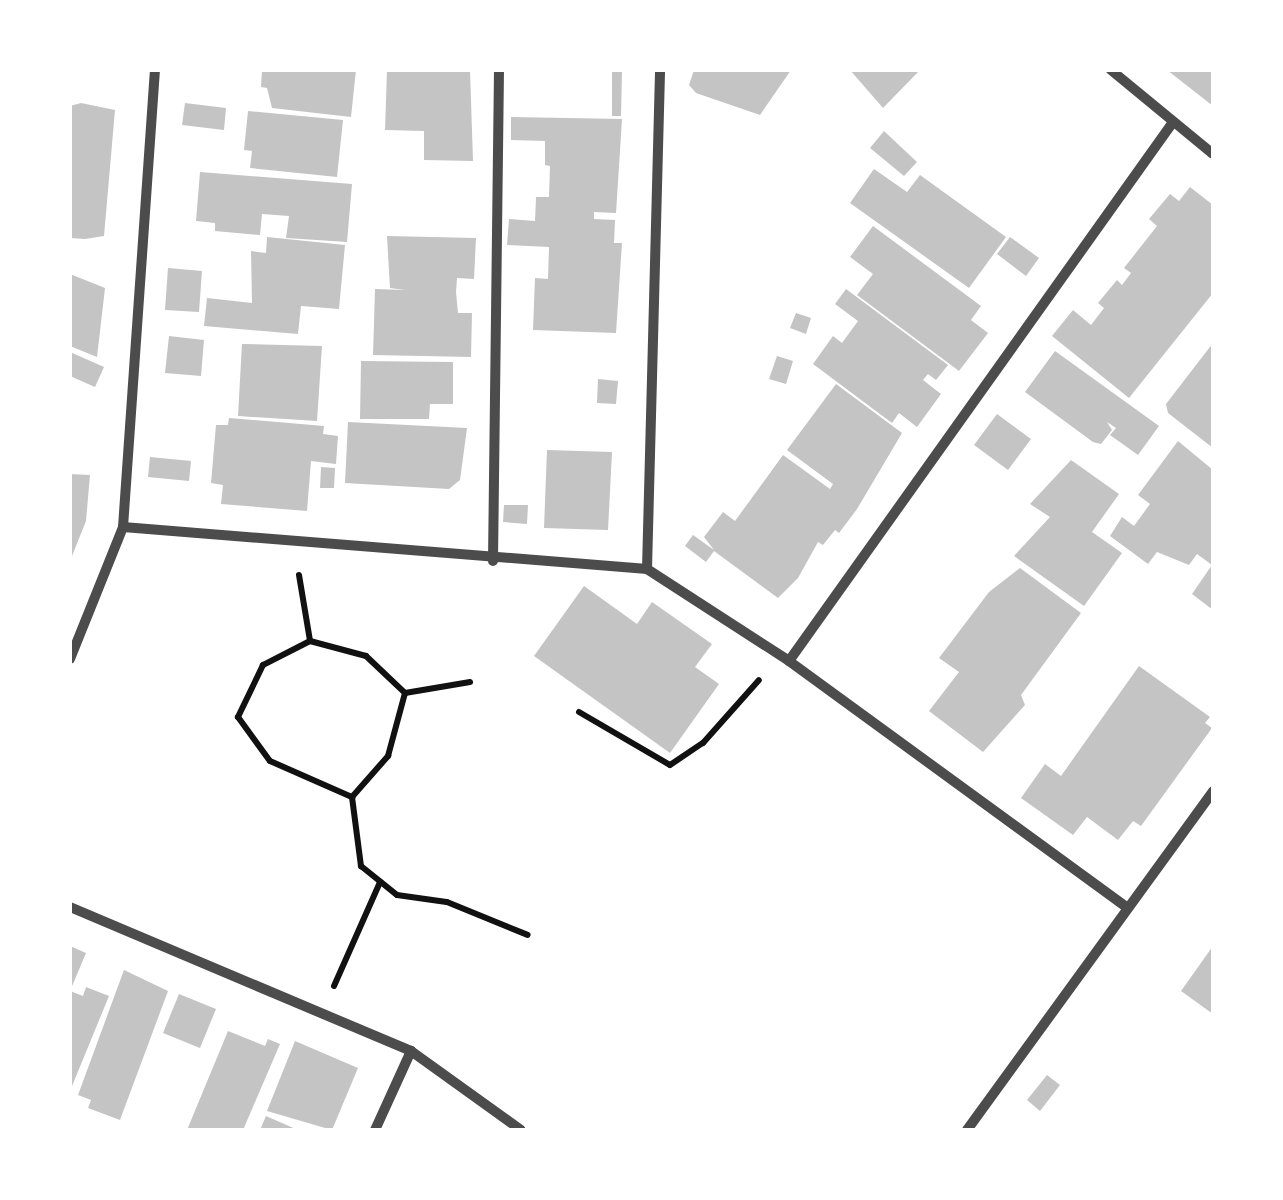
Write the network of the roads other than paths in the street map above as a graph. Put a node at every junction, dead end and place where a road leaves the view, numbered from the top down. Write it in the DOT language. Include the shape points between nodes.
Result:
graph roads {
  1 [pos="155,70"];
  2 [pos="499,70"];
  3 [pos="660,70"];
  4 [pos="1111,70"];
  5 [pos="1173,122"];
  6 [pos="1213,154"];
  7 [pos="122,528"];
  8 [pos="493,561"];
  9 [pos="647,569"];
  10 [pos="70,659"];
  11 [pos="789,661"];
  12 [pos="1213,791"];
  13 [pos="70,907"];
  14 [pos="1128,908"];
  15 [pos="411,1051"];
  16 [pos="375,1130"];
  17 [pos="520,1130"];
  18 [pos="968,1130"];
  1 -- 7 [label="street"];
  2 -- 8 [label="street"];
  3 -- 9 [label="street"];
  4 -- 5 [label="street"];
  5 -- 6 [label="street"];
  5 -- 11 [label="street"];
  7 -- 8 [label="street"];
  7 -- 10 [label="street"];
  8 -- 9 [label="street"];
  9 -- 11 [label="street"];
  11 -- 14 [label="street"];
  12 -- 14 [label="street"];
  13 -- 15 [label="street"];
  14 -- 18 [label="street"];
  15 -- 16 [label="street"];
  15 -- 17 [label="street"];
}
